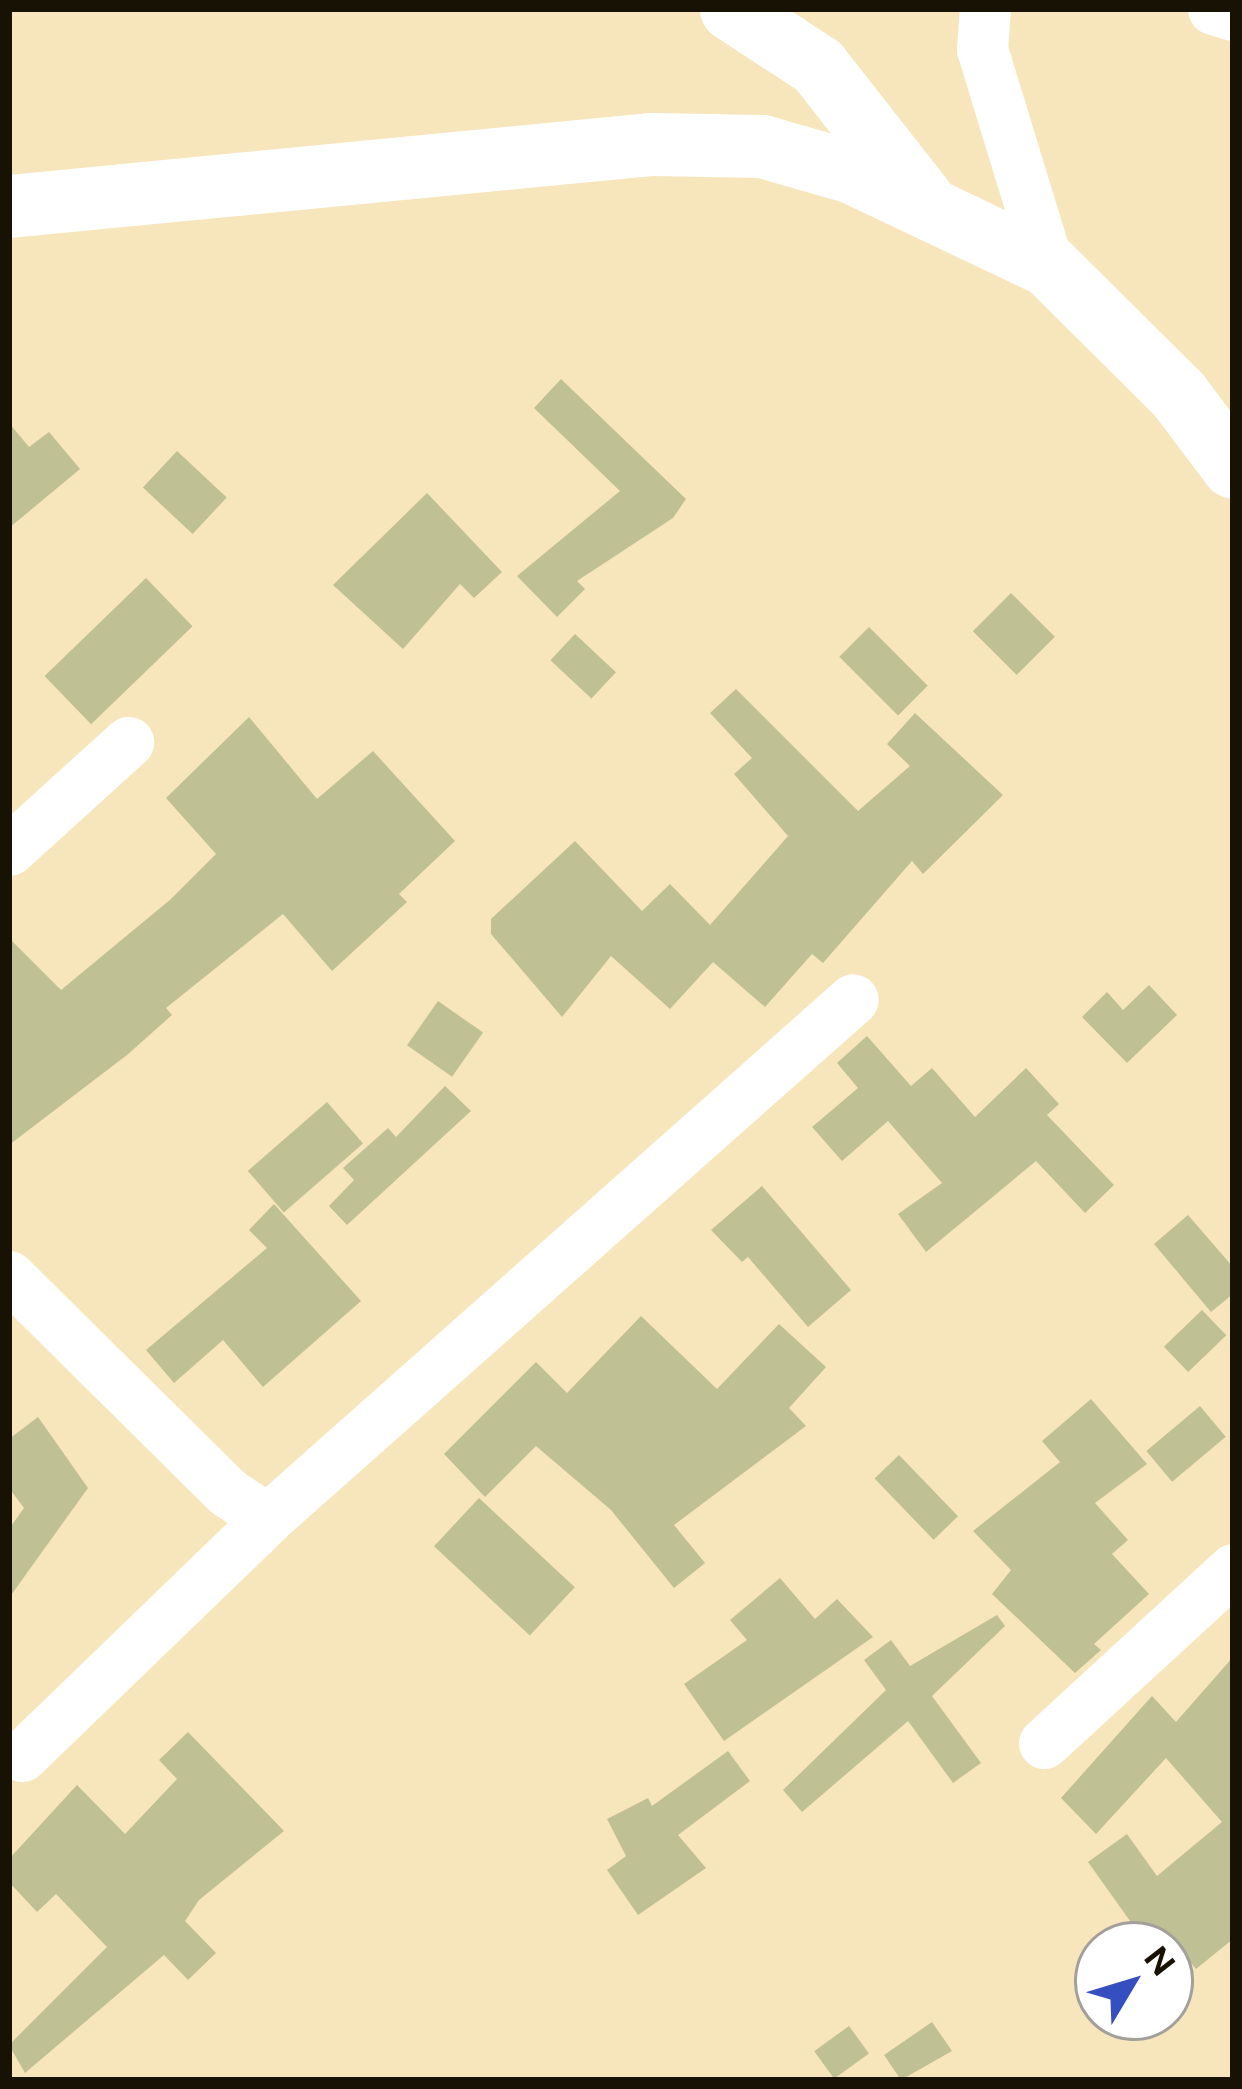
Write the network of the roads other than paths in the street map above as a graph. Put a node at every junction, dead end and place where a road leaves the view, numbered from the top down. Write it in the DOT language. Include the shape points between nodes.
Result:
graph roads {
  1 [pos="731,9"];
  2 [pos="985,9"];
  3 [pos="1213,9"];
  4 [pos="1233,15"];
  5 [pos="9,206"];
  6 [pos="928,206"];
  7 [pos="1048,265"];
  8 [pos="1233,467"];
  9 [pos="128,742"];
  10 [pos="9,850"];
  11 [pos="853,999"];
  12 [pos="9,1276"];
  13 [pos="267,1519"];
  14 [pos="1233,1569"];
  15 [pos="1044,1743"];
  16 [pos="22,1756"];
  1 -- 6 [label="street" via="818,66"];
  2 -- 7 [label="street" via="982,49"];
  3 -- 4 [label="street"];
  5 -- 6 [label="street" via="652,144 762,146 852,172"];
  6 -- 7 [label="street"];
  7 -- 8 [label="street" via="1178,394"];
  9 -- 10 [label="street"];
  11 -- 13 [label="street"];
  12 -- 13 [label="street" via="226,1491"];
  13 -- 16 [label="street"];
  14 -- 15 [label="street"];
}
